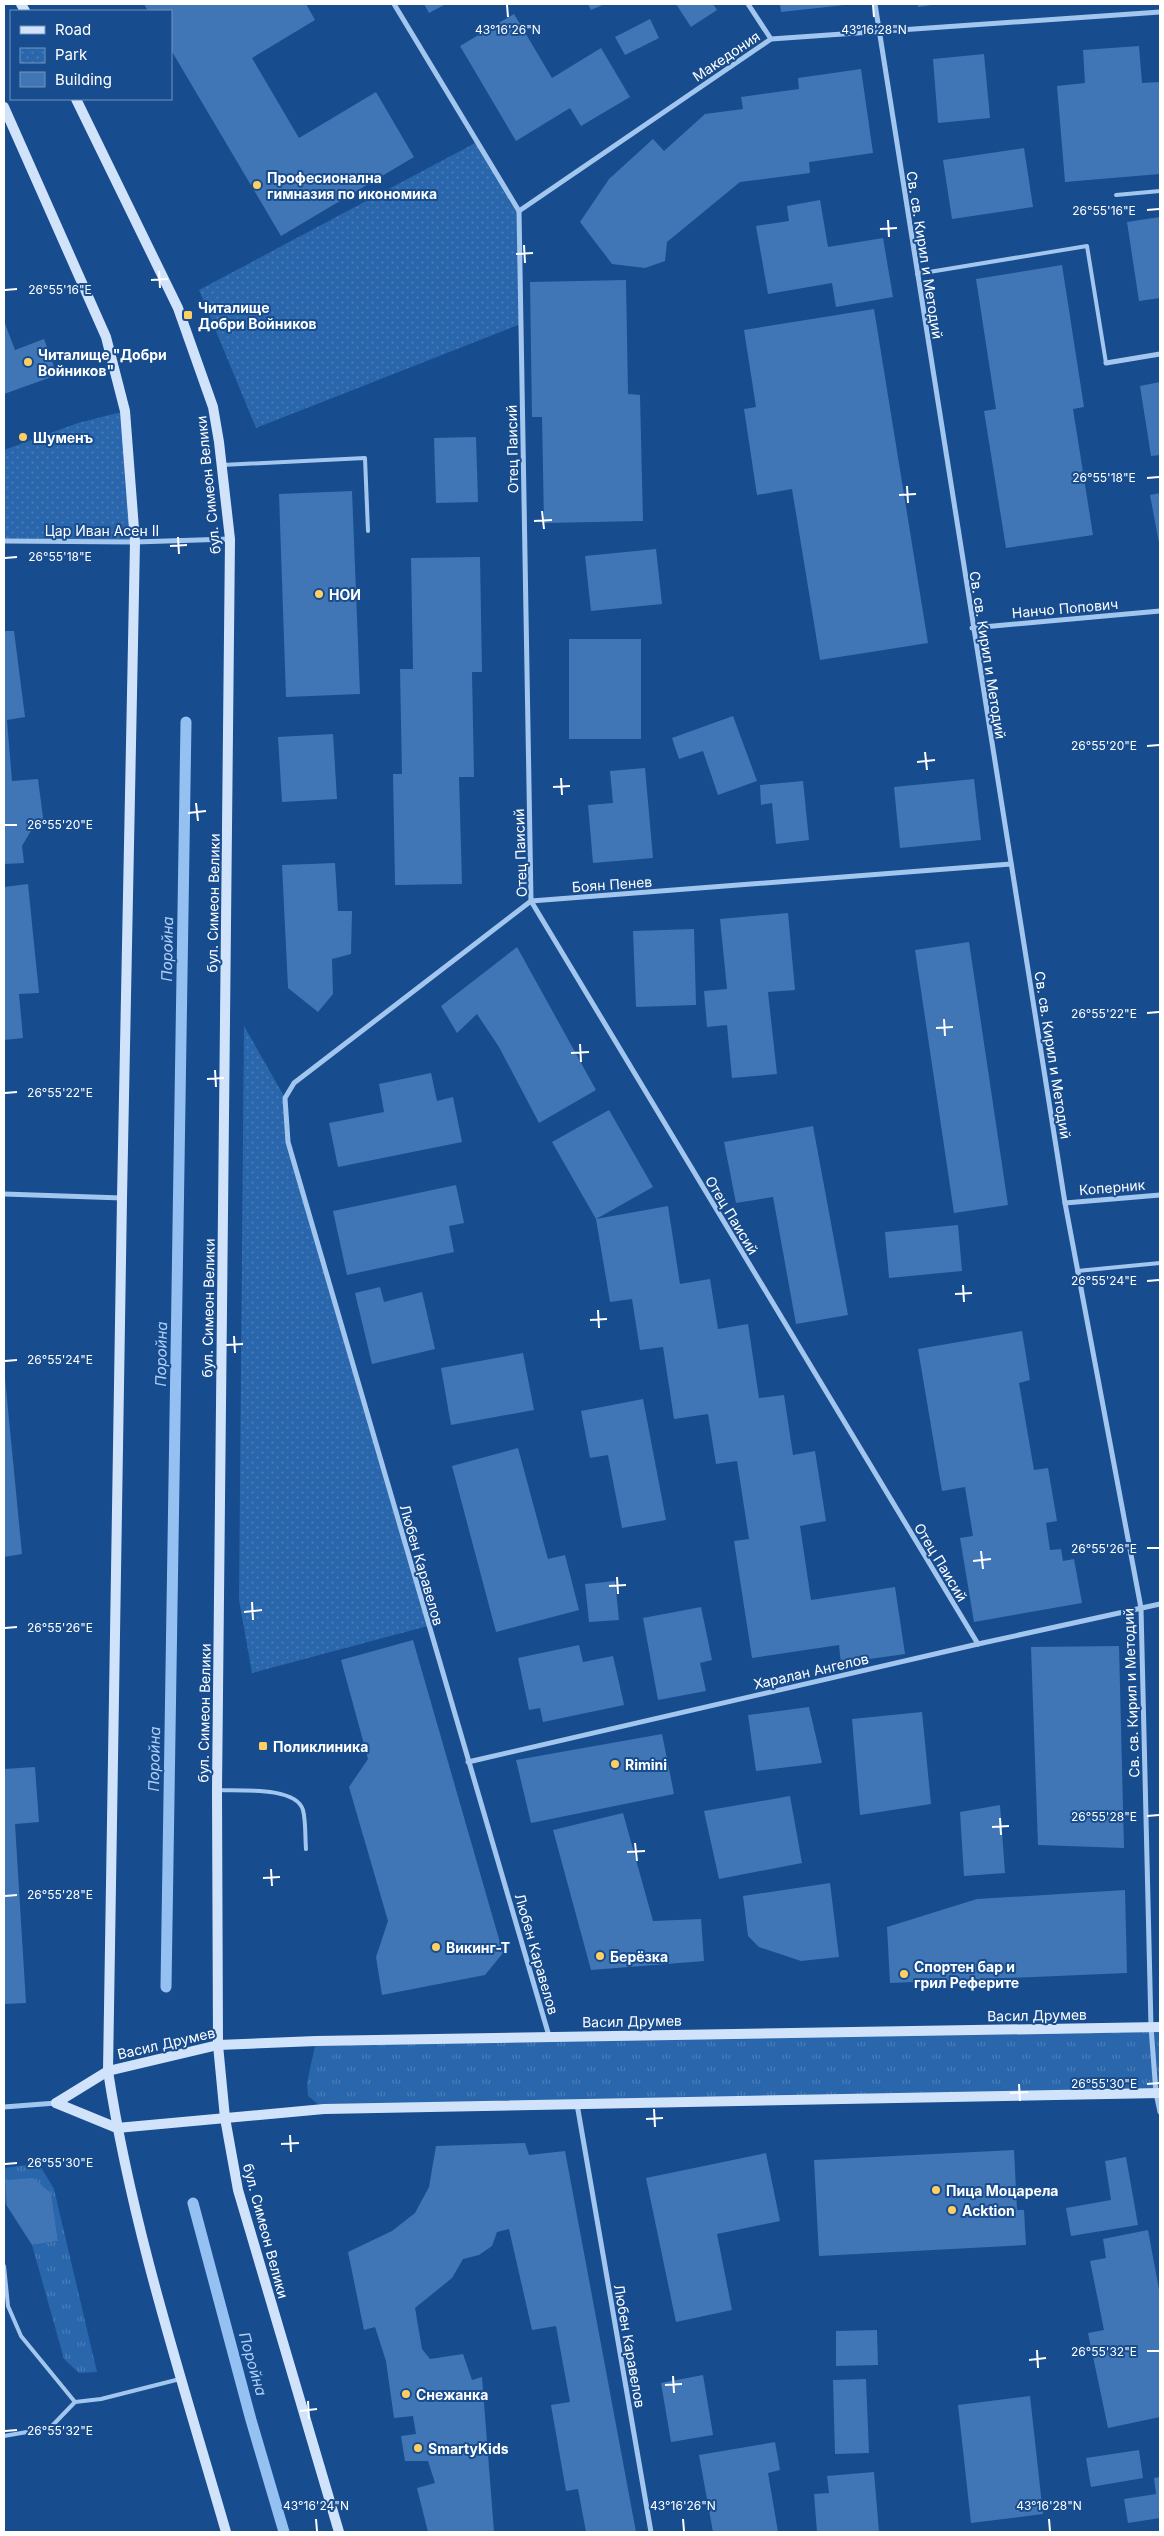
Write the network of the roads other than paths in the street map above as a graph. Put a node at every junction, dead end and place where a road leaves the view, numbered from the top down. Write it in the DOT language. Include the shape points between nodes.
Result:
graph roads {
  1 [pos="394,4"];
  2 [pos="748,4"];
  3 [pos="875,4"];
  4 [pos="1160,12"];
  5 [pos="879,31"];
  6 [pos="771,39"];
  7 [pos="76,100"];
  8 [pos="4,107"];
  9 [pos="1160,191"];
  10 [pos="1116,195"];
  11 [pos="519,211"];
  12 [pos="917,274"];
  13 [pos="1160,354"];
  14 [pos="1106,363"];
  15 [pos="222,465"];
  16 [pos="368,531"];
  17 [pos="230,539"];
  18 [pos="4,540"];
  19 [pos="135,542"];
  20 [pos="1160,611"];
  21 [pos="972,628"];
  22 [pos="1011,864"];
  23 [pos="531,901"];
  24 [pos="4,1194"];
  25 [pos="1160,1195"];
  26 [pos="122,1198"];
  27 [pos="1065,1202"];
  28 [pos="1160,1263"];
  29 [pos="1077,1271"];
  30 [pos="1160,1604"];
  31 [pos="1141,1608"];
  32 [pos="978,1644"];
  33 [pos="468,1762"];
  34 [pos="217,1790"];
  35 [pos="306,1849"];
  36 [pos="1156,2027"];
  37 [pos="549,2036"];
  38 [pos="218,2045"];
  39 [pos="108,2071"];
  40 [pos="1158,2093"];
  41 [pos="56,2103"];
  42 [pos="577,2104"];
  43 [pos="4,2107"];
  44 [pos="1160,2112"];
  45 [pos="225,2118"];
  46 [pos="117,2128"];
  47 [pos="4,2266"];
  48 [pos="182,2379"];
  49 [pos="75,2402"];
  50 [pos="4,2436"];
  51 [pos="226,2532"];
  52 [pos="339,2532"];
  53 [pos="651,2532"];
  1 -- 11 [label="street"];
  2 -- 6 [label="street"];
  3 -- 5 [label="street, Св. св. Кирил и Методий"];
  4 -- 5 [label="street, Македония"];
  5 -- 6 [label="street, Македония"];
  5 -- 12 [label="street, Св. св. Кирил и Методий"];
  6 -- 11 [label="street, Македония"];
  7 -- 15 [label="main road, бул. Симеон Велики" via="178,308 213,407"];
  8 -- 19 [label="main road" via="106,336 125,411"];
  9 -- 10 [label="lane"];
  11 -- 23 [label="street, Отец Паисий"];
  12 -- 14 [label="lane" via="1087,246"];
  12 -- 21 [label="street, Св. св. Кирил и Методий"];
  13 -- 14 [label="street"];
  15 -- 16 [label="lane" via="364,458"];
  15 -- 17 [label="main road, бул. Симеон Велики"];
  17 -- 19 [label="street, Цар Иван Асен II"];
  17 -- 34 [label="main road, бул. Симеон Велики"];
  18 -- 19 [label="street, Цар Иван Асен II"];
  19 -- 26 [label="main road"];
  20 -- 21 [label="street, Нанчо Попович"];
  21 -- 22 [label="street, Св. св. Кирил и Методий"];
  22 -- 23 [label="street, Боян Пенев"];
  22 -- 27 [label="street, Св. св. Кирил и Методий"];
  23 -- 32 [label="street, Отец Паисий"];
  23 -- 33 [label="street, Любен Каравелов" via="294,1083 285,1098 288,1142"];
  24 -- 26 [label="street"];
  25 -- 27 [label="street, Коперник"];
  26 -- 39 [label="main road"];
  27 -- 29 [label="street, Св. св. Кирил и Методий"];
  28 -- 29 [label="lane"];
  29 -- 31 [label="street, Св. св. Кирил и Методий"];
  30 -- 31 [label="street, Харалан Ангелов"];
  31 -- 32 [label="street, Харалан Ангелов"];
  31 -- 36 [label="street, Св. св. Кирил и Методий"];
  32 -- 33 [label="street, Харалан Ангелов"];
  33 -- 37 [label="street, Любен Каравелов"];
  34 -- 35 [label="lane" via="285,1793 297,1800 303,1809"];
  34 -- 38 [label="main road, бул. Симеон Велики"];
  36 -- 37 [label="main road, Васил Друмев"];
  36 -- 40 [label="street, Св. св. Кирил и Методий"];
  37 -- 38 [label="main road, Васил Друмев"];
  38 -- 39 [label="main road, Васил Друмев"];
  38 -- 45 [label="main road, бул. Симеон Велики"];
  39 -- 41 [label="main road, Васил Друмев"];
  39 -- 46 [label="main road"];
  40 -- 42 [label="main road"];
  40 -- 44 [label="street, Св. св. Кирил и Методий"];
  41 -- 43 [label="street"];
  41 -- 46 [label="main road"];
  42 -- 45 [label="main road" via="324,2109"];
  42 -- 53 [label="street, Любен Каравелов"];
  45 -- 46 [label="main road"];
  45 -- 52 [label="main road, бул. Симеон Велики" via="238,2190"];
  46 -- 48 [label="main road" via="135,2210"];
  47 -- 49 [label="lane" via="8,2306 20,2336"];
  48 -- 49 [label="lane" via="101,2399"];
  48 -- 51 [label="main road"];
  49 -- 50 [label="lane" via="50,2428"];
}
